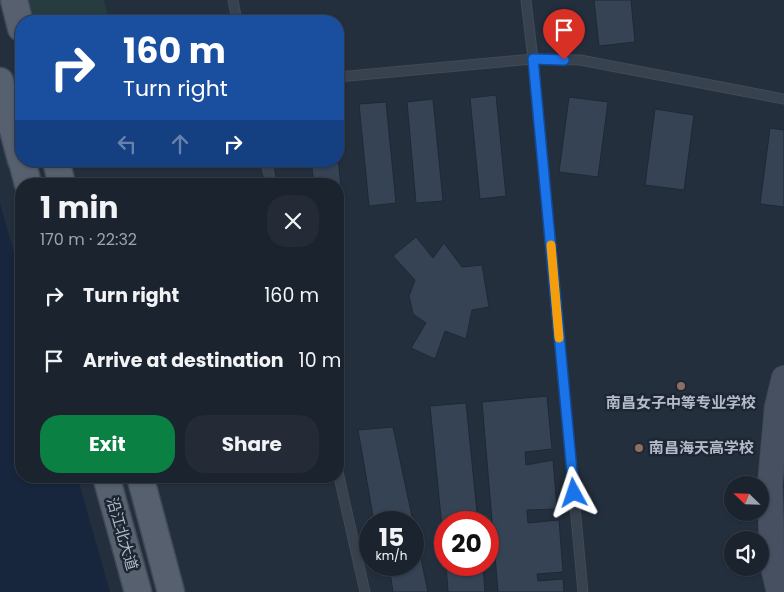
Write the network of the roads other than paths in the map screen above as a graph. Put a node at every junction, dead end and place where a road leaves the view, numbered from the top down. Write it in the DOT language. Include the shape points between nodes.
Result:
graph roads {
  1 [pos="14,0"];
  2 [pos="233,0"];
  3 [pos="526,0"];
  4 [pos="18,15"];
  5 [pos="236,15"];
  6 [pos="533,59"];
  7 [pos="344,76"];
  8 [pos="0,81"];
  9 [pos="784,99"];
  10 [pos="15,138"];
  11 [pos="784,378"];
  12 [pos="108,483"];
  13 [pos="142,483"];
  14 [pos="340,483"];
  15 [pos="138,592"];
  16 [pos="171,592"];
  17 [pos="365,592"];
  18 [pos="584,592"];
  19 [pos="779,592"];
  1 -- 4 [label="main road"];
  2 -- 5 [label="lane"];
  3 -- 6 [label="lane"];
  6 -- 7 [label="lane"];
  6 -- 9 [label="lane" via="580,60"];
  6 -- 18 [label="lane"];
  8 -- 10 [label="main road"];
  11 -- 19 [label="main road" via="777,407 770,484 772,562"];
  12 -- 15 [label="main road, 沿江北大道"];
  13 -- 16 [label="main road"];
  14 -- 17 [label="lane"];
}
